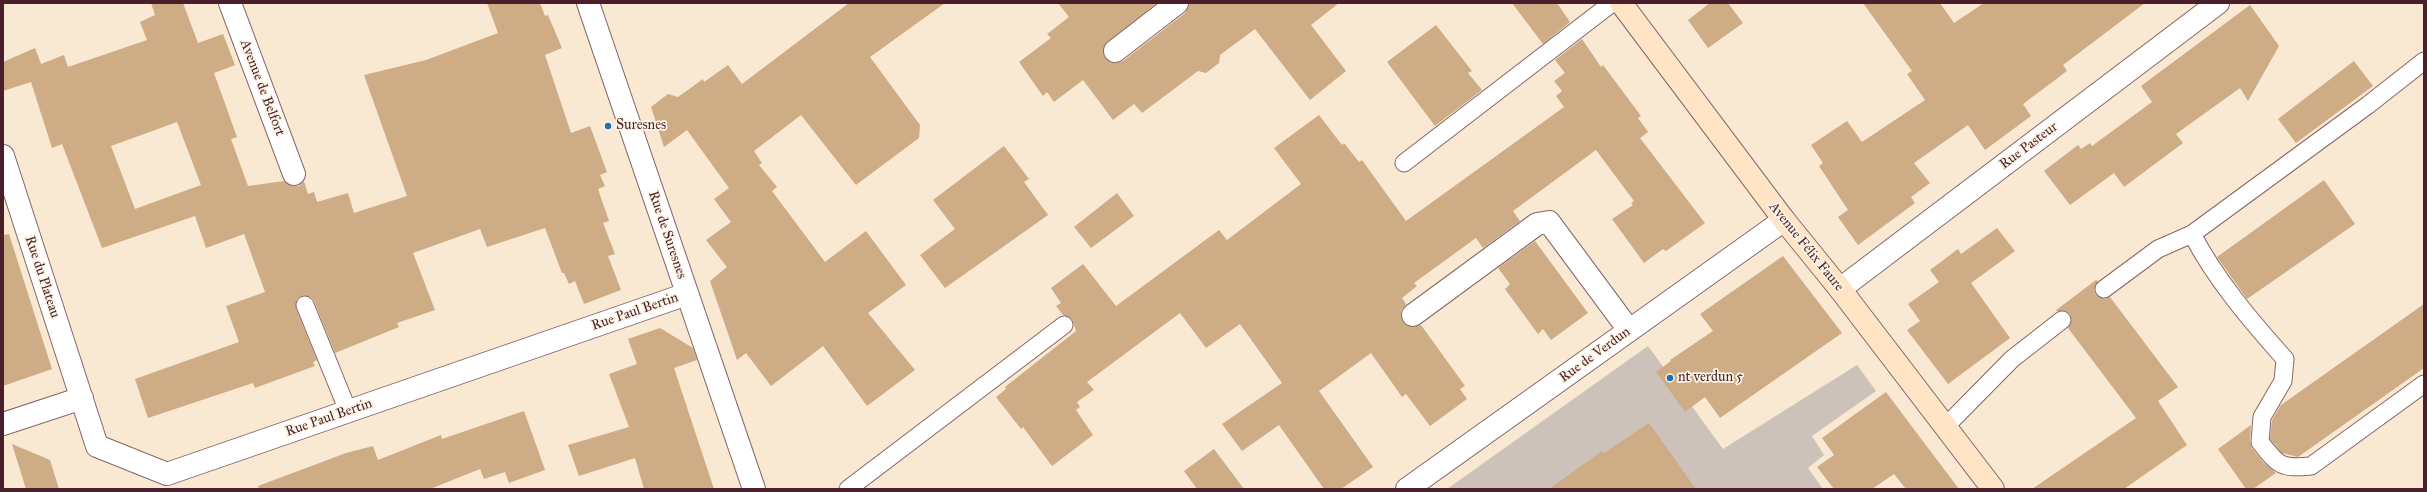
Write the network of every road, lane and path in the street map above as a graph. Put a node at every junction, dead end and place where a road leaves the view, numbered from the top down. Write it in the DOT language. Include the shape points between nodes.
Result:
graph roads {
  1 [pos="230,3"];
  2 [pos="588,3"];
  3 [pos="1177,3"];
  4 [pos="1612,3"];
  5 [pos="1621,3"];
  6 [pos="2207,6"];
  7 [pos="1115,51"];
  8 [pos="2424,61"];
  9 [pos="3,156"];
  10 [pos="1404,163"];
  11 [pos="294,174"];
  12 [pos="1784,220"];
  13 [pos="2192,234"];
  14 [pos="1840,289"];
  15 [pos="2104,289"];
  16 [pos="687,294"];
  17 [pos="305,305"];
  18 [pos="1413,315"];
  19 [pos="2062,320"];
  20 [pos="1064,325"];
  21 [pos="1630,330"];
  22 [pos="2424,384"];
  23 [pos="82,398"];
  24 [pos="348,411"];
  25 [pos="3,424"];
  26 [pos="1945,427"];
  27 [pos="754,489"];
  28 [pos="848,489"];
  29 [pos="1407,489"];
  30 [pos="1993,489"];
  1 -- 11 [label="street, Avenue de Belfort"];
  2 -- 16 [label="street, Rue de Suresnes"];
  3 -- 7 [label="street"];
  4 -- 10 [label="lane"];
  5 -- 12 [label="street, Avenue Félix Faure"];
  6 -- 14 [label="street, Rue Pasteur"];
  8 -- 13 [label="lane"];
  9 -- 23 [label="street, Rue du Plateau"];
  12 -- 14 [label="street, Avenue Félix Faure"];
  12 -- 21 [label="street, Rue de Verdun"];
  13 -- 15 [label="lane" via="2158,249"];
  13 -- 22 [label="lane" via="2201,252 2253,324 2285,359 2284,381 2262,417 2260,442 2274,460 2289,468 2311,466"];
  14 -- 26 [label="street, Avenue Félix Faure"];
  16 -- 24 [label="street, Rue Paul Bertin"];
  16 -- 27 [label="street, Rue de Suresnes"];
  17 -- 24 [label="lane"];
  18 -- 21 [label="street" via="1537,224 1549,222"];
  19 -- 26 [label="lane" via="2012,359"];
  20 -- 28 [label="lane"];
  21 -- 29 [label="street, Rue de Verdun"];
  23 -- 24 [label="street, Rue Paul Bertin" via="97,446 167,474"];
  23 -- 25 [label="street"];
  26 -- 30 [label="street, Avenue Félix Faure"];
}
